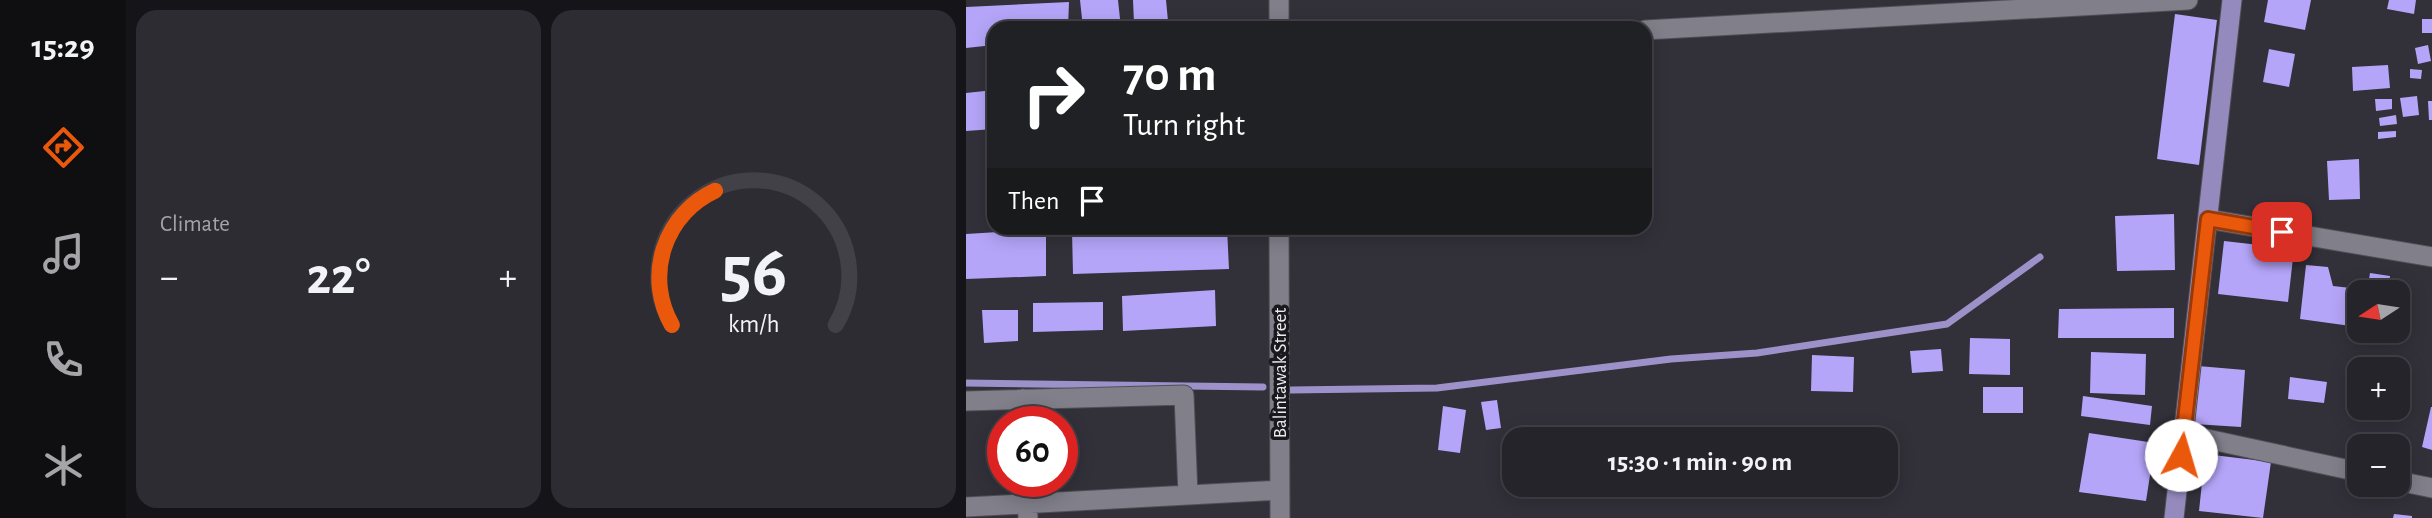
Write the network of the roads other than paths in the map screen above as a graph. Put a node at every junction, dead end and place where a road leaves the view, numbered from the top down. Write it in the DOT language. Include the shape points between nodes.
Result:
graph roads {
  1 [pos="1279,0"];
  2 [pos="2188,0"];
  3 [pos="2232,0"];
  4 [pos="1279,21"];
  5 [pos="1652,30"];
  6 [pos="2208,219"];
  7 [pos="1279,235"];
  8 [pos="2432,257"];
  9 [pos="1023,399"];
  10 [pos="966,401"];
  11 [pos="1023,406"];
  12 [pos="2183,434"];
  13 [pos="2347,469"];
  14 [pos="2410,483"];
  15 [pos="2432,488"];
  16 [pos="1280,490"];
  17 [pos="1188,495"];
  18 [pos="966,507"];
  19 [pos="1028,511"];
  20 [pos="1280,518"];
  21 [pos="2174,518"];
  1 -- 4 [label="street"];
  2 -- 5 [label="street"];
  3 -- 6 [label="main road"];
  6 -- 8 [label="street"];
  6 -- 12 [label="main road"];
  7 -- 16 [label="street, Balintawak Street"];
  9 -- 10 [label="street"];
  9 -- 11 [label="street"];
  9 -- 17 [label="street" via="1184,395"];
  12 -- 13 [label="street"];
  12 -- 21 [label="main road"];
  14 -- 15 [label="street"];
  16 -- 17 [label="street"];
  16 -- 20 [label="street, Balintawak Street"];
  17 -- 19 [label="street"];
  18 -- 19 [label="street"];
}
